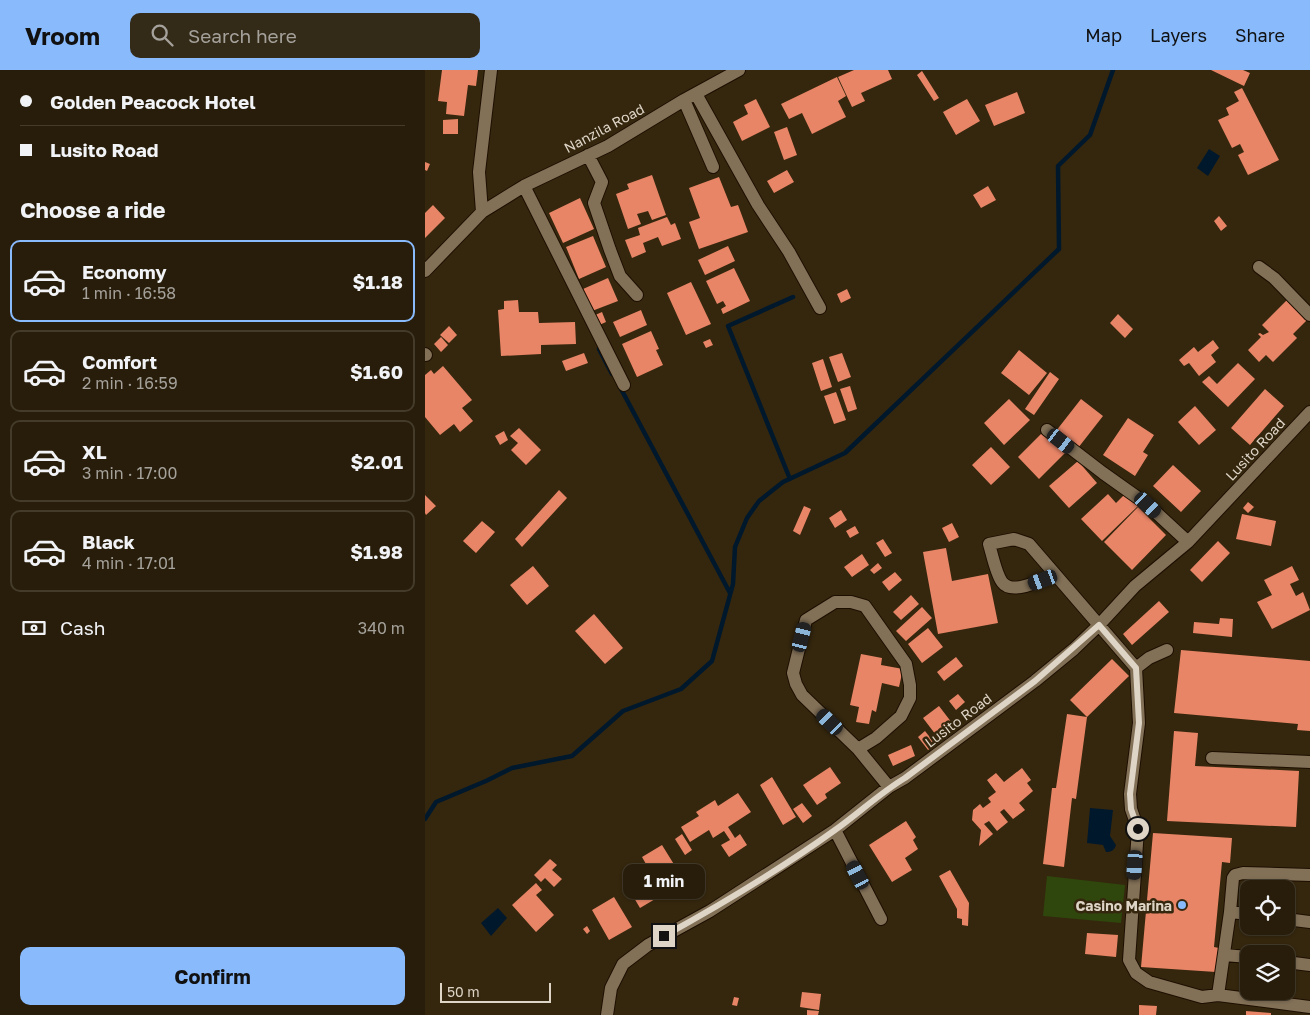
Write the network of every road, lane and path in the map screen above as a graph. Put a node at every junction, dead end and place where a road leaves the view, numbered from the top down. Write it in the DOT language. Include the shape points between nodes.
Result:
graph roads {
  1 [pos="491,70"];
  2 [pos="739,70"];
  3 [pos="695,94"];
  4 [pos="684,100"];
  5 [pos="588,156"];
  6 [pos="713,167"];
  7 [pos="524,186"];
  8 [pos="482,212"];
  9 [pos="1259,267"];
  10 [pos="425,271"];
  11 [pos="637,295"];
  12 [pos="820,308"];
  13 [pos="1310,315"];
  14 [pos="624,385"];
  15 [pos="1310,412"];
  16 [pos="1047,430"];
  17 [pos="1188,542"];
  18 [pos="1054,574"];
  19 [pos="1099,625"];
  20 [pos="1167,650"];
  21 [pos="1136,668"];
  22 [pos="858,749"];
  23 [pos="1212,758"];
  24 [pos="1310,762"];
  25 [pos="889,787"];
  26 [pos="835,830"];
  27 [pos="1310,875"];
  28 [pos="1231,912"];
  29 [pos="1240,913"];
  30 [pos="881,919"];
  31 [pos="1295,920"];
  32 [pos="1310,922"];
  33 [pos="1224,955"];
  34 [pos="1240,957"];
  35 [pos="1295,963"];
  36 [pos="1310,965"];
  37 [pos="1217,996"];
  38 [pos="1310,1007"];
  39 [pos="607,1015"];
  1 -- 8 [label="street" via="479,172"];
  2 -- 3 [label="street, Nanzila Road"];
  3 -- 4 [label="street, Nanzila Road"];
  3 -- 12 [label="street"];
  4 -- 5 [label="street, Nanzila Road"];
  4 -- 6 [label="street"];
  5 -- 7 [label="street, Nanzila Road"];
  5 -- 11 [label="street" via="602,182 594,203 609,250 620,276"];
  7 -- 8 [label="street, Nanzila Road"];
  7 -- 14 [label="street"];
  8 -- 10 [label="street, Nanzila Road"];
  9 -- 13 [label="street"];
  15 -- 17 [label="street, Lusito Road"];
  16 -- 17 [label="street" via="1148,505"];
  17 -- 19 [label="street, Lusito Road" via="1135,586"];
  18 -- 18 [label="street" via="1029,544 1014,539 989,544 1001,581 1007,587 1025,586"];
  18 -- 19 [label="street"];
  19 -- 21 [label="street"];
  19 -- 25 [label="street, Lusito Road" via="1035,681"];
  20 -- 21 [label="street"];
  21 -- 37 [label="street" via="1139,723 1130,794 1138,829 1129,960 1136,973 1149,982 1202,997"];
  22 -- 22 [label="street" via="901,716 910,698 910,685 906,664 865,606 835,602 806,620 793,673 802,695"];
  22 -- 25 [label="street"];
  23 -- 24 [label="street"];
  25 -- 26 [label="street, Lusito Road"];
  26 -- 30 [label="street"];
  26 -- 39 [label="street, Lusito Road" via="710,911 648,945 623,964 611,988"];
  27 -- 28 [label="street" via="1243,872 1235,875"];
  28 -- 29 [label="street"];
  28 -- 33 [label="street"];
  31 -- 32 [label="street"];
  33 -- 34 [label="street"];
  33 -- 37 [label="street"];
  35 -- 36 [label="street"];
  37 -- 38 [label="street"];
}
